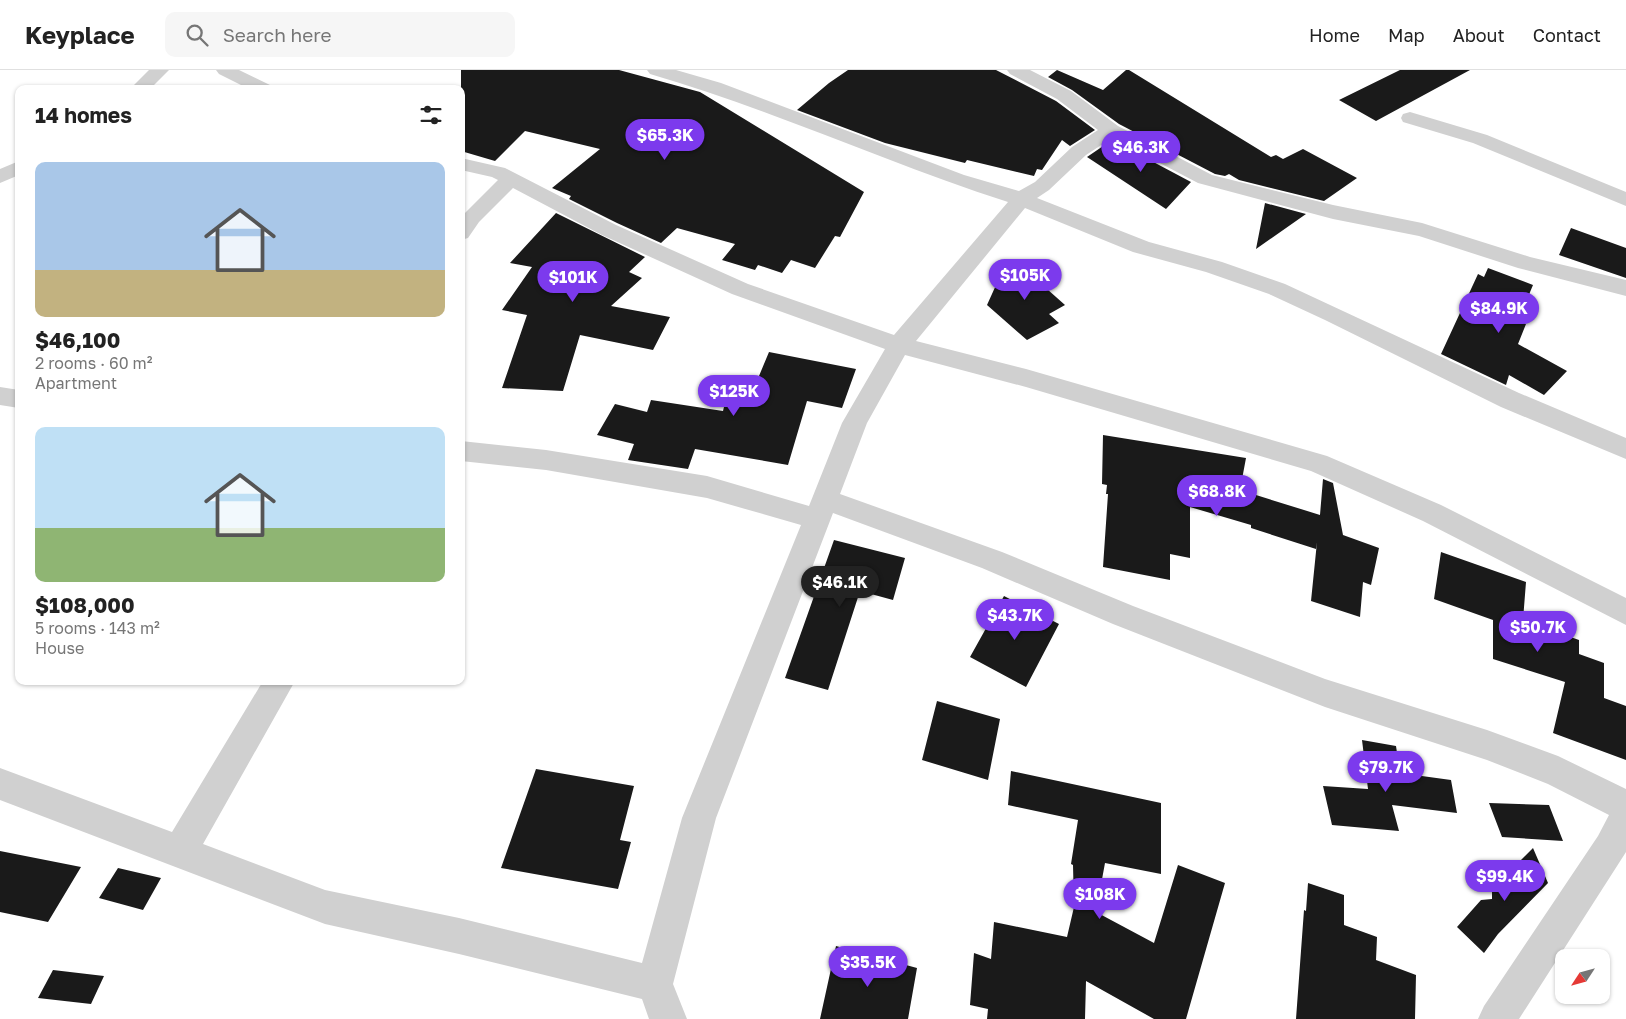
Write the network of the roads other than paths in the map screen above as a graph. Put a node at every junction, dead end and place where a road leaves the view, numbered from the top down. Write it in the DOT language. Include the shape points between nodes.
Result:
graph roads {
  1 [pos="160,70"];
  2 [pos="226,70"];
  3 [pos="656,70"];
  4 [pos="1016,70"];
  5 [pos="143,85"];
  6 [pos="256,85"];
  7 [pos="1410,118"];
  8 [pos="1111,130"];
  9 [pos="465,165"];
  10 [pos="15,169"];
  11 [pos="0,177"];
  12 [pos="511,179"];
  13 [pos="1021,199"];
  14 [pos="1626,200"];
  15 [pos="465,227"];
  16 [pos="1626,288"];
  17 [pos="899,345"];
  18 [pos="0,396"];
  19 [pos="15,398"];
  20 [pos="1626,449"];
  21 [pos="465,452"];
  22 [pos="821,509"];
  23 [pos="1626,612"];
  24 [pos="278,685"];
  25 [pos="0,784"];
  26 [pos="1626,806"];
  27 [pos="1626,817"];
  28 [pos="179,852"];
  29 [pos="655,984"];
  30 [pos="668,1019"];
  31 [pos="1497,1019"];
  1 -- 5 [label="street"];
  2 -- 6 [label="street"];
  3 -- 13 [label="street" via="715,87 947,175"];
  4 -- 8 [label="street" via="1064,95"];
  7 -- 14 [label="street" via="1480,139"];
  8 -- 13 [label="street" via="1079,151 1042,186"];
  8 -- 16 [label="street" via="1206,179 1333,212 1422,230 1526,263"];
  9 -- 12 [label="street" via="498,172"];
  10 -- 11 [label="street"];
  12 -- 15 [label="street"];
  12 -- 17 [label="street" via="609,230 740,289"];
  13 -- 17 [label="street"];
  13 -- 20 [label="street" via="1141,247 1277,289 1510,400"];
  17 -- 22 [label="street" via="855,423"];
  17 -- 23 [label="street" via="1026,378 1318,463 1432,514"];
  18 -- 19 [label="street"];
  21 -- 22 [label="street" via="546,460"];
  22 -- 26 [label="street" via="992,560 1325,693 1558,772"];
  22 -- 29 [label="street" via="699,818"];
  24 -- 28 [label="street"];
  25 -- 28 [label="street"];
  27 -- 31 [label="street" via="1610,848"];
  28 -- 29 [label="street" via="325,907"];
  29 -- 30 [label="street"];
}
